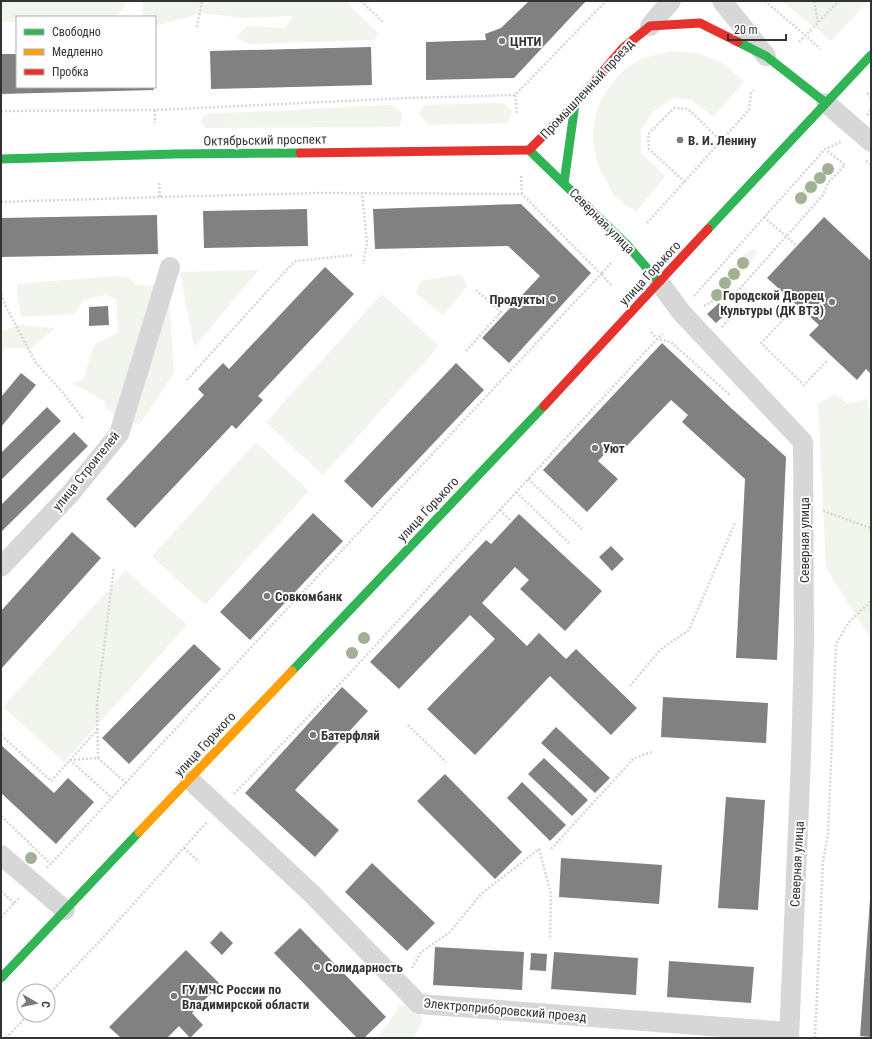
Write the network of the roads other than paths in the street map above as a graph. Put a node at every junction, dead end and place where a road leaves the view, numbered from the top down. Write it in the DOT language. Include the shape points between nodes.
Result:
graph roads {
  1 [pos="671,1"];
  2 [pos="722,1"];
  3 [pos="650,26"];
  4 [pos="766,56"];
  5 [pos="871,56"];
  6 [pos="826,103"];
  7 [pos="575,104"];
  8 [pos="871,142"];
  9 [pos="529,150"];
  10 [pos="1,159"];
  11 [pos="564,183"];
  12 [pos="170,267"];
  13 [pos="659,282"];
  14 [pos="1,566"];
  15 [pos="190,780"];
  16 [pos="1,855"];
  17 [pos="65,910"];
  18 [pos="1,978"];
  19 [pos="789,1035"];
  1 -- 3 [label="street"];
  2 -- 4 [label="street"];
  3 -- 4 [label="main road" via="700,23"];
  3 -- 7 [label="main road, Промышленный проезд" via="623,48"];
  4 -- 6 [label="main road"];
  5 -- 6 [label="main road, улица Горького"];
  6 -- 8 [label="street"];
  6 -- 13 [label="main road, улица Горького"];
  7 -- 9 [label="main road, Промышленный проезд"];
  7 -- 11 [label="main road"];
  9 -- 10 [label="main road, Октябрьский проспект" via="176,154"];
  9 -- 11 [label="main road, Северная улица"];
  11 -- 13 [label="main road, Северная улица" via="627,245"];
  12 -- 14 [label="street, улица Строителей" via="119,434 70,494"];
  13 -- 15 [label="main road, улица Горького"];
  13 -- 19 [label="street, Северная улица" via="681,312 803,442 804,642"];
  15 -- 17 [label="main road, улица Горького"];
  15 -- 19 [label="street, Электроприборовский проезд" via="312,894 419,1004"];
  16 -- 17 [label="street"];
  17 -- 18 [label="main road, улица Горького"];
}
